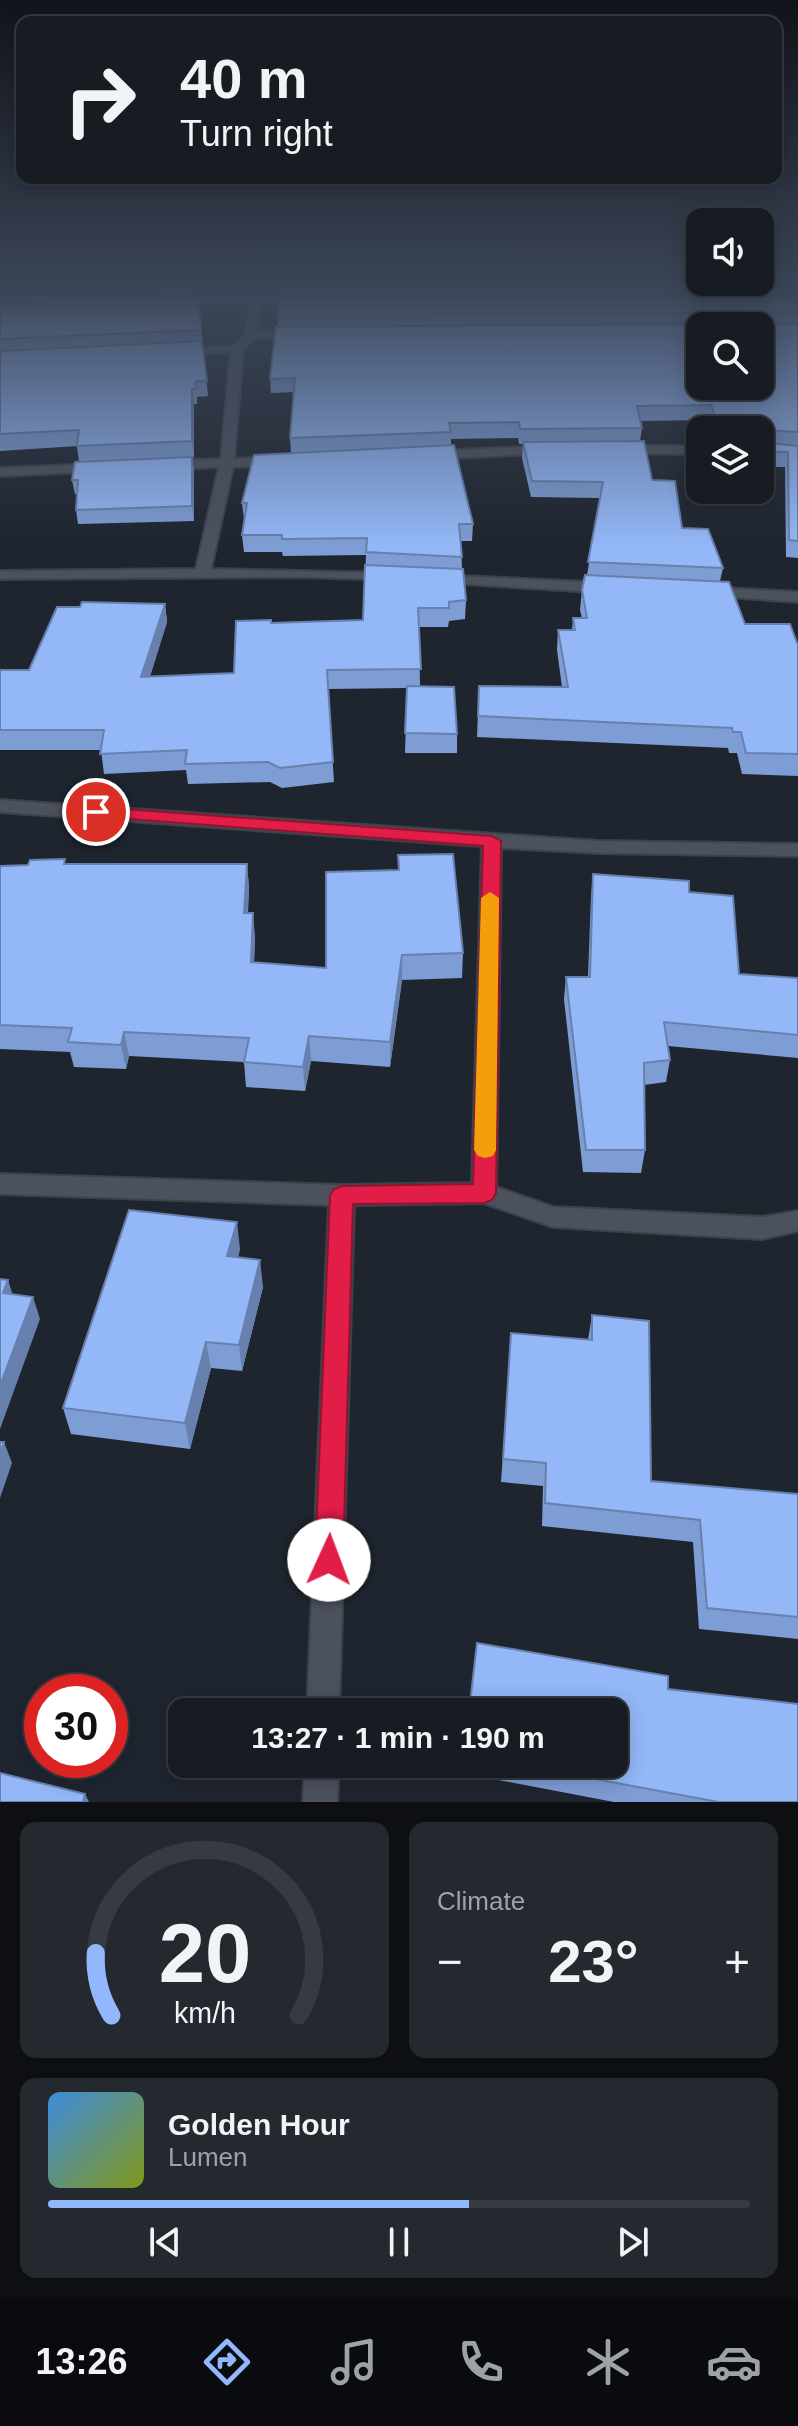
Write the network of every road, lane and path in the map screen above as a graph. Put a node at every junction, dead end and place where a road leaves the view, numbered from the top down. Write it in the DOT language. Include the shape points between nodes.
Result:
graph roads {
  1 [pos="234,378"];
  2 [pos="563,450"];
  3 [pos="609,450"];
  4 [pos="686,450"];
  5 [pos="410,456"];
  6 [pos="288,461"];
  7 [pos="227,463"];
  8 [pos="151,466"];
  9 [pos="121,467"];
  10 [pos="0,472"];
  11 [pos="203,573"];
  12 [pos="0,575"];
  13 [pos="621,588"];
  14 [pos="683,591"];
  15 [pos="798,597"];
  16 [pos="0,806"];
  17 [pos="492,841"];
  18 [pos="798,850"];
  19 [pos="0,1184"];
  20 [pos="484,1193"];
  21 [pos="342,1195"];
  22 [pos="798,1221"];
  23 [pos="324,1698"];
  24 [pos="321,1778"];
  25 [pos="320,1802"];
  1 -- 7 [label="street"];
  2 -- 5 [label="street"];
  3 -- 4 [label="street"];
  6 -- 7 [label="street"];
  7 -- 8 [label="street"];
  7 -- 11 [label="street"];
  9 -- 10 [label="street"];
  11 -- 12 [label="street"];
  11 -- 13 [label="street"];
  14 -- 15 [label="street"];
  16 -- 17 [label="street"];
  17 -- 18 [label="street"];
  17 -- 20 [label="street"];
  19 -- 21 [label="street"];
  20 -- 21 [label="street"];
  20 -- 22 [label="street" via="553,1217 762,1228"];
  21 -- 23 [label="street"];
  24 -- 25 [label="street"];
}
